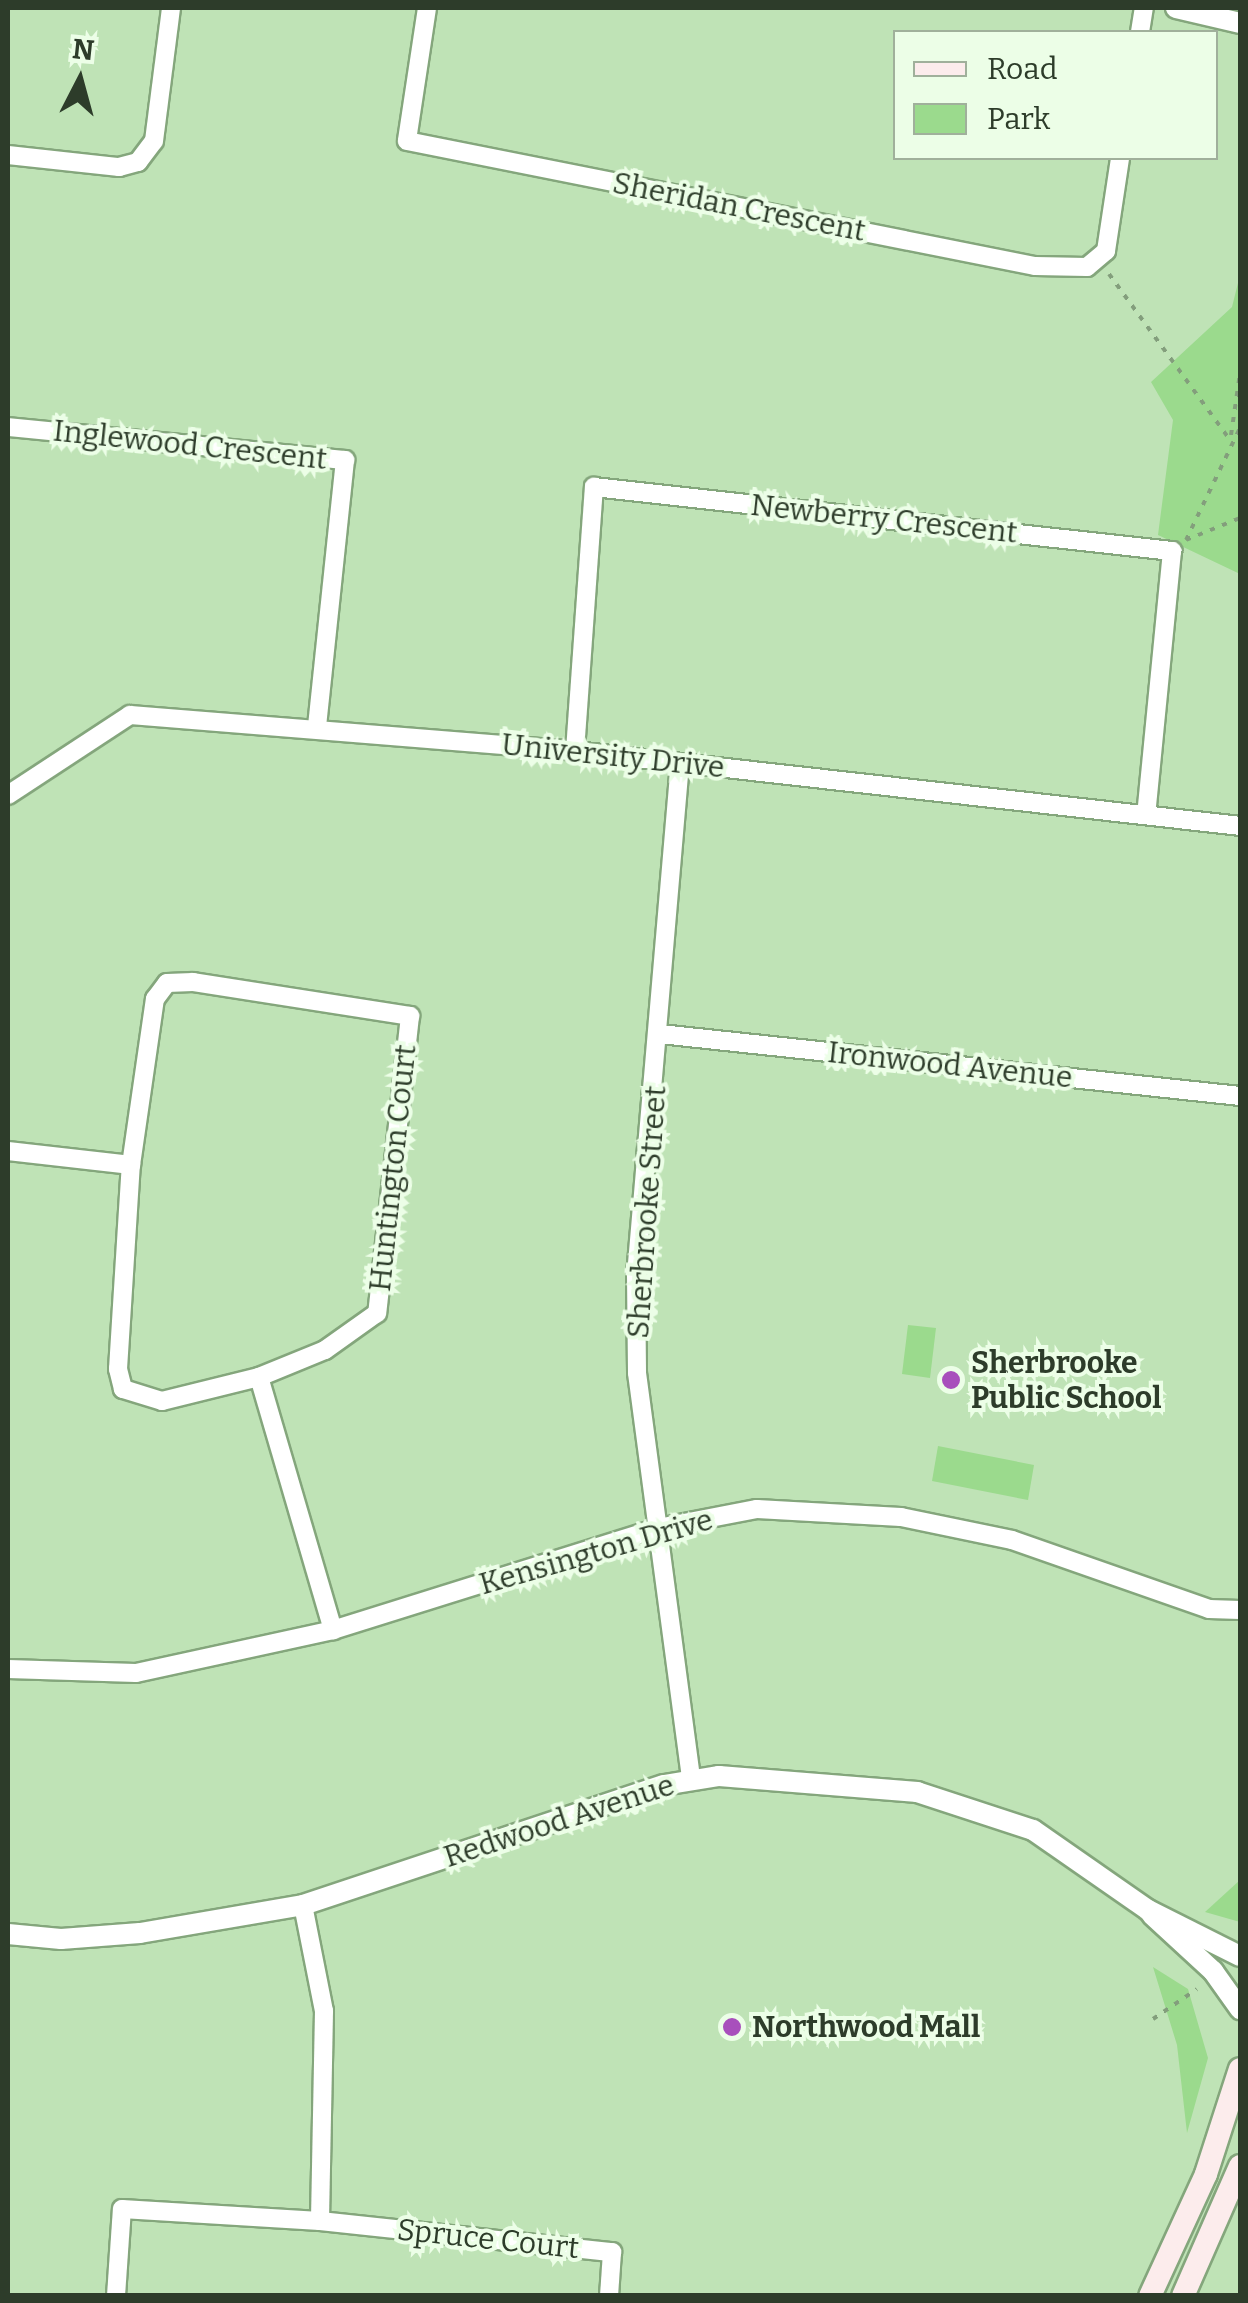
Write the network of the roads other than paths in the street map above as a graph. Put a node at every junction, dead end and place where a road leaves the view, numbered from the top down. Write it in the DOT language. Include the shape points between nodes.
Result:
graph roads {
  1 [pos="171,8"];
  2 [pos="428,8"];
  3 [pos="1176,8"];
  4 [pos="1240,24"];
  5 [pos="8,155"];
  6 [pos="1120,160"];
  7 [pos="8,426"];
  8 [pos="317,726"];
  9 [pos="574,751"];
  10 [pos="680,763"];
  11 [pos="10,788"];
  12 [pos="1146,815"];
  13 [pos="1240,826"];
  14 [pos="660,1034"];
  15 [pos="1240,1096"];
  16 [pos="8,1152"];
  17 [pos="131,1165"];
  18 [pos="259,1377"];
  19 [pos="658,1528"];
  20 [pos="1240,1610"];
  21 [pos="332,1630"];
  22 [pos="8,1669"];
  23 [pos="691,1778"];
  24 [pos="303,1905"];
  25 [pos="1148,1910"];
  26 [pos="8,1934"];
  27 [pos="1240,1956"];
  28 [pos="1240,2009"];
  29 [pos="1240,2069"];
  30 [pos="1240,2166"];
  31 [pos="320,2221"];
  32 [pos="116,2296"];
  33 [pos="609,2296"];
  34 [pos="1150,2296"];
  35 [pos="1183,2296"];
  1 -- 5 [label="street" via="154,141 138,162 119,167"];
  2 -- 6 [label="street, Sheridan Crescent" via="407,141 1035,266 1087,267 1106,251"];
  3 -- 4 [label="street"];
  7 -- 8 [label="street, Inglewood Crescent" via="345,460"];
  8 -- 9 [label="street, University Drive"];
  8 -- 11 [label="street, University Drive" via="130,715"];
  9 -- 10 [label="street, University Drive"];
  9 -- 12 [label="street, Newberry Crescent" via="594,487 1179,545"];
  10 -- 12 [label="street, University Drive"];
  10 -- 14 [label="street, Sherbrooke Street"];
  12 -- 13 [label="street, University Drive"];
  14 -- 15 [label="street, Ironwood Avenue"];
  14 -- 19 [label="street, Sherbrooke Street" via="636,1275 638,1374"];
  16 -- 17 [label="street"];
  17 -- 18 [label="street, Huntington Court" via="122,1390 162,1401"];
  17 -- 18 [label="street, Huntington Court" via="155,999 168,983 410,1016 376,1313 325,1350"];
  18 -- 21 [label="street"];
  19 -- 20 [label="street, Kensington Drive" via="757,1509 901,1517 1012,1540 1208,1610"];
  19 -- 21 [label="street, Kensington Drive"];
  19 -- 23 [label="street, Sherbrooke Street"];
  21 -- 22 [label="street, Kensington Drive" via="136,1673"];
  23 -- 24 [label="street, Redwood Avenue"];
  23 -- 25 [label="street, Redwood Avenue" via="809,1779 917,1792 1033,1830"];
  24 -- 26 [label="street, Redwood Avenue" via="140,1933 61,1939"];
  24 -- 31 [label="street" via="324,2011"];
  25 -- 27 [label="street, Redwood Avenue"];
  25 -- 28 [label="street, Redwood Avenue" via="1173,1941 1213,1971"];
  29 -- 34 [label="main road" via="1206,2174"];
  30 -- 35 [label="main road"];
  31 -- 32 [label="street, Spruce Court" via="122,2209"];
  31 -- 33 [label="street, Spruce Court" via="612,2252"];
}
